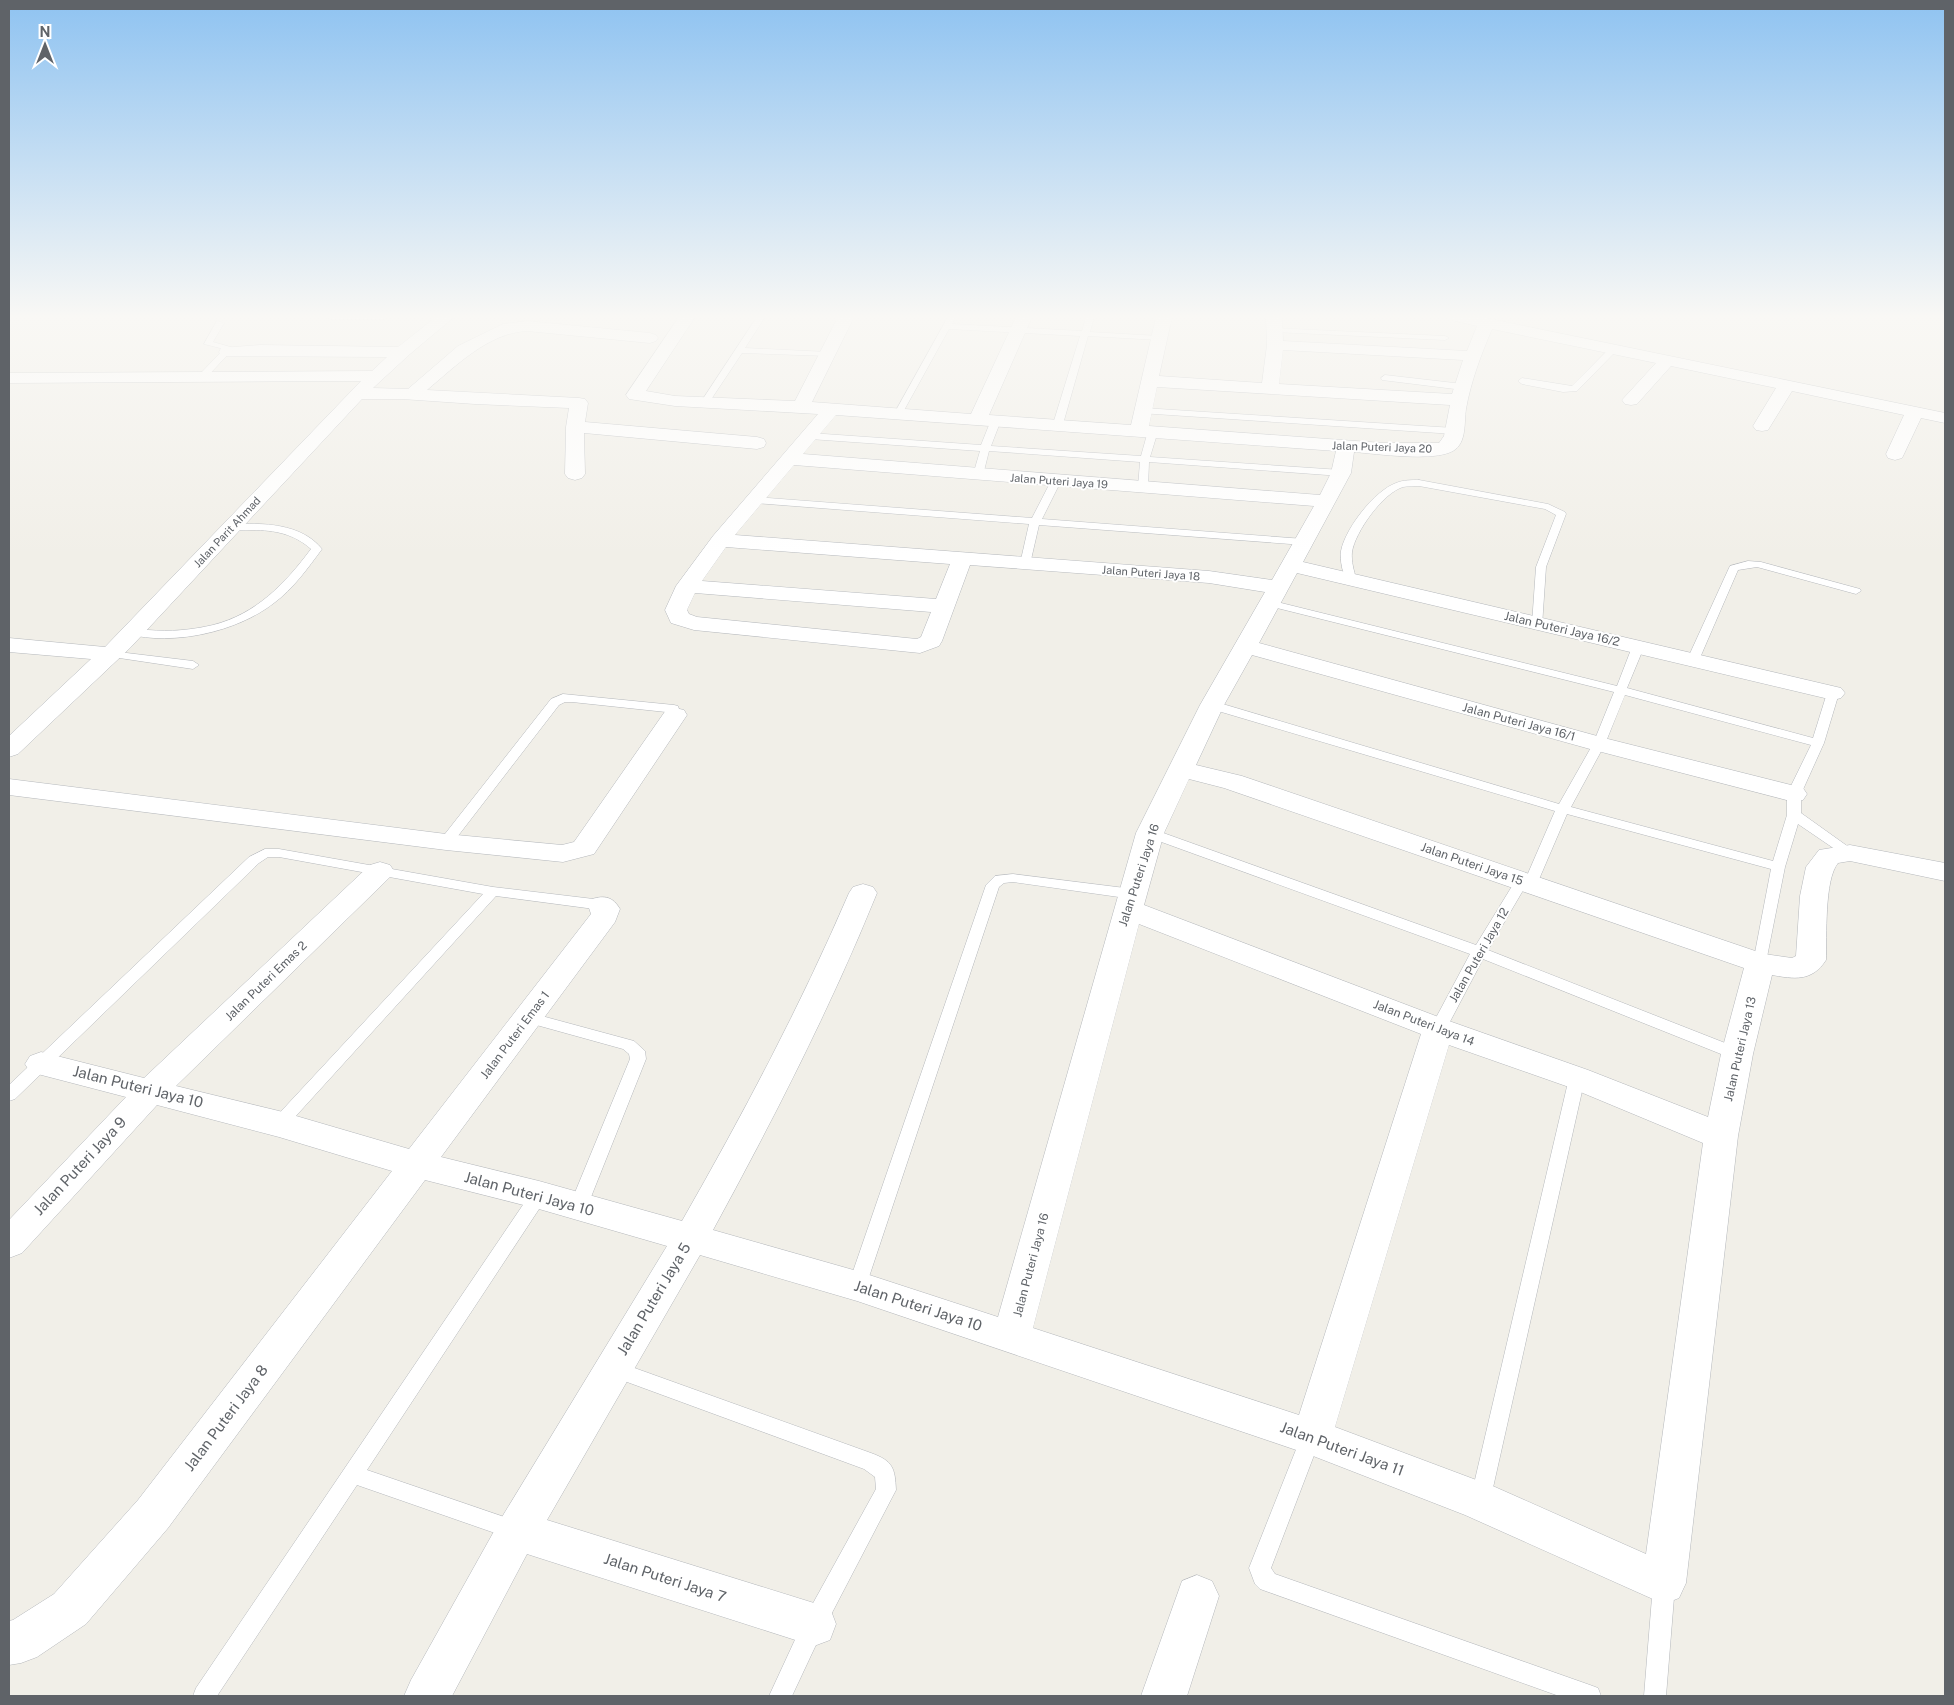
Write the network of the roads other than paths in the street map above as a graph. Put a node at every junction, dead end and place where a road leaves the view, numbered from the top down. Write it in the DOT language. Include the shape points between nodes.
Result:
graph roads {
  1 [pos="360,397"];
  2 [pos="468,397"];
  3 [pos="650,397"];
  4 [pos="709,397"];
  5 [pos="806,397"];
  6 [pos="908,397"];
  7 [pos="988,397"];
  8 [pos="1066,397"];
  9 [pos="1146,397"];
  10 [pos="1460,397"];
  11 [pos="1635,397"];
  12 [pos="1780,397"];
  13 [pos="1842,397"];
  14 [pos="1632,400"];
  15 [pos="705,402"];
  16 [pos="801,407"];
  17 [pos="832,409"];
  18 [pos="1143,411"];
  19 [pos="1915,412"];
  20 [pos="898,414"];
  21 [pos="1945,418"];
  22 [pos="978,419"];
  23 [pos="996,420"];
  24 [pos="1058,424"];
  25 [pos="1762,426"];
  26 [pos="575,427"];
  27 [pos="1146,430"];
  28 [pos="1454,431"];
  29 [pos="810,436"];
  30 [pos="757,443"];
  31 [pos="1346,446"];
  32 [pos="985,448"];
  33 [pos="1895,454"];
  34 [pos="791,459"];
  35 [pos="1145,459"];
  36 [pos="1341,473"];
  37 [pos="576,474"];
  38 [pos="978,475"];
  39 [pos="1056,481"];
  40 [pos="1143,488"];
  41 [pos="754,500"];
  42 [pos="1328,501"];
  43 [pos="1035,522"];
  44 [pos="237,526"];
  45 [pos="268,527"];
  46 [pos="720,540"];
  47 [pos="1304,542"];
  48 [pos="962,559"];
  49 [pos="1025,564"];
  50 [pos="1351,579"];
  51 [pos="1279,585"];
  52 [pos="687,586"];
  53 [pos="1856,591"];
  54 [pos="945,606"];
  55 [pos="1538,624"];
  56 [pos="140,633"];
  57 [pos="9,645"];
  58 [pos="1245,646"];
  59 [pos="1638,647"];
  60 [pos="118,655"];
  61 [pos="1693,660"];
  62 [pos="193,665"];
  63 [pos="1620,690"];
  64 [pos="1833,693"];
  65 [pos="1212,705"];
  66 [pos="675,715"];
  67 [pos="1818,743"];
  68 [pos="1599,744"];
  69 [pos="9,749"];
  70 [pos="1182,769"];
  71 [pos="12,787"];
  72 [pos="1794,804"];
  73 [pos="1563,808"];
  74 [pos="1150,833"];
  75 [pos="446,842"];
  76 [pos="1850,853"];
  77 [pos="1778,867"];
  78 [pos="380,871"];
  79 [pos="1945,872"];
  80 [pos="1526,883"];
  81 [pos="492,891"];
  82 [pos="863,893"];
  83 [pos="1130,901"];
  84 [pos="602,905"];
  85 [pos="1479,952"];
  86 [pos="1760,963"];
  87 [pos="527,1017"];
  88 [pos="1438,1029"];
  89 [pos="1737,1054"];
  90 [pos="42,1064"];
  91 [pos="1577,1078"];
  92 [pos="152,1090"];
  93 [pos="9,1095"];
  94 [pos="279,1124"];
  95 [pos="1721,1136"];
  96 [pos="418,1165"];
  97 [pos="539,1195"];
  98 [pos="578,1206"];
  99 [pos="691,1238"];
  100 [pos="9,1242"];
  101 [pos="858,1286"];
  102 [pos="1012,1336"];
  103 [pos="613,1368"];
  104 [pos="1312,1437"];
  105 [pos="352,1474"];
  106 [pos="1480,1501"];
  107 [pos="517,1531"];
  108 [pos="1664,1584"];
  109 [pos="1197,1596"];
  110 [pos="814,1624"];
  111 [pos="9,1643"];
  112 [pos="204,1696"];
  113 [pos="427,1696"];
  114 [pos="780,1696"];
  115 [pos="1164,1696"];
  116 [pos="1590,1696"];
  117 [pos="1655,1696"];
  1 -- 44 [label="street, Jalan Parit Ahmad"];
  2 -- 26 [label="street" via="579,403"];
  3 -- 15 [label="street, Jalan Puteri Jaya 20"];
  4 -- 15 [label="lane"];
  5 -- 16 [label="street"];
  6 -- 20 [label="lane"];
  7 -- 22 [label="street"];
  8 -- 24 [label="lane"];
  9 -- 18 [label="street"];
  10 -- 28 [label="street"];
  11 -- 14 [label="street"];
  12 -- 25 [label="street"];
  13 -- 19 [label="street"];
  15 -- 16 [label="street, Jalan Puteri Jaya 20"];
  16 -- 17 [label="street, Jalan Puteri Jaya 20"];
  17 -- 20 [label="street, Jalan Puteri Jaya 20"];
  17 -- 29 [label="street"];
  18 -- 27 [label="street"];
  18 -- 28 [label="lane"];
  19 -- 21 [label="street"];
  19 -- 33 [label="street"];
  20 -- 22 [label="street, Jalan Puteri Jaya 20"];
  22 -- 23 [label="street, Jalan Puteri Jaya 20"];
  23 -- 24 [label="street, Jalan Puteri Jaya 20"];
  23 -- 32 [label="lane"];
  24 -- 27 [label="street, Jalan Puteri Jaya 20"];
  26 -- 30 [label="street"];
  26 -- 37 [label="street"];
  27 -- 31 [label="street, Jalan Puteri Jaya 20"];
  27 -- 35 [label="lane"];
  28 -- 31 [label="street, Jalan Puteri Jaya 20" via="1452,442 1446,448"];
  29 -- 32 [label="lane"];
  29 -- 34 [label="street"];
  31 -- 36 [label="street, Jalan Puteri Jaya 16"];
  32 -- 35 [label="lane"];
  32 -- 38 [label="lane"];
  34 -- 38 [label="street, Jalan Puteri Jaya 19"];
  34 -- 41 [label="street"];
  35 -- 36 [label="lane"];
  35 -- 40 [label="lane"];
  36 -- 42 [label="street, Jalan Puteri Jaya 16"];
  38 -- 39 [label="street, Jalan Puteri Jaya 19"];
  39 -- 40 [label="street, Jalan Puteri Jaya 19"];
  39 -- 43 [label="lane"];
  40 -- 42 [label="street, Jalan Puteri Jaya 19"];
  41 -- 43 [label="lane"];
  41 -- 46 [label="street"];
  42 -- 47 [label="street, Jalan Puteri Jaya 16"];
  43 -- 47 [label="lane"];
  43 -- 49 [label="lane"];
  44 -- 45 [label="lane"];
  44 -- 56 [label="street, Jalan Parit Ahmad"];
  45 -- 56 [label="lane" via="294,532 317,549 266,605 230,624 206,631"];
  46 -- 48 [label="street, Jalan Puteri Jaya 18"];
  46 -- 52 [label="street"];
  47 -- 51 [label="street, Jalan Puteri Jaya 16"];
  48 -- 49 [label="street, Jalan Puteri Jaya 18"];
  48 -- 54 [label="street"];
  49 -- 51 [label="street, Jalan Puteri Jaya 18"];
  50 -- 51 [label="street, Jalan Puteri Jaya 16/2"];
  50 -- 55 [label="street, Jalan Puteri Jaya 16/2"];
  50 -- 55 [label="lane" via="1346,560 1352,535 1378,500 1397,486 1419,482 1548,507 1561,514 1541,567"];
  51 -- 58 [label="street, Jalan Puteri Jaya 16"];
  51 -- 63 [label="lane"];
  52 -- 54 [label="street"];
  52 -- 54 [label="street" via="676,610 678,618 694,623 920,646 931,641"];
  53 -- 61 [label="lane" via="1757,564 1740,565 1734,568"];
  55 -- 59 [label="street, Jalan Puteri Jaya 16/2"];
  56 -- 60 [label="street, Jalan Parit Ahmad"];
  57 -- 60 [label="street"];
  58 -- 65 [label="street, Jalan Puteri Jaya 16"];
  58 -- 68 [label="street, Jalan Puteri Jaya 16/1"];
  59 -- 61 [label="street, Jalan Puteri Jaya 16/2"];
  59 -- 63 [label="lane, Jalan Puteri Jaya 12"];
  60 -- 62 [label="lane"];
  60 -- 69 [label="street, Jalan Parit Ahmad"];
  61 -- 64 [label="street, Jalan Puteri Jaya 16/2"];
  63 -- 67 [label="lane"];
  63 -- 68 [label="lane, Jalan Puteri Jaya 12"];
  64 -- 67 [label="lane"];
  65 -- 70 [label="street, Jalan Puteri Jaya 16"];
  65 -- 73 [label="lane"];
  66 -- 75 [label="street" via="584,848 562,854"];
  66 -- 75 [label="lane" via="674,710 666,708 562,698 555,702"];
  67 -- 72 [label="lane"];
  68 -- 72 [label="street, Jalan Puteri Jaya 16/1"];
  68 -- 73 [label="lane, Jalan Puteri Jaya 12"];
  70 -- 74 [label="street, Jalan Puteri Jaya 16"];
  70 -- 80 [label="street, Jalan Puteri Jaya 15" via="1233,782"];
  71 -- 75 [label="street"];
  72 -- 76 [label="lane"];
  72 -- 77 [label="lane"];
  73 -- 77 [label="lane"];
  73 -- 80 [label="lane, Jalan Puteri Jaya 12"];
  74 -- 83 [label="street, Jalan Puteri Jaya 16"];
  74 -- 85 [label="lane"];
  76 -- 79 [label="street"];
  76 -- 86 [label="street, Jalan Puteri Jaya 15" via="1830,856 1820,867 1814,896 1811,960 1797,969"];
  77 -- 86 [label="lane"];
  78 -- 81 [label="lane"];
  78 -- 90 [label="lane" via="279,853 265,854 254,860"];
  78 -- 92 [label="street, Jalan Puteri Emas 2"];
  80 -- 85 [label="lane, Jalan Puteri Jaya 12"];
  80 -- 86 [label="street, Jalan Puteri Jaya 15"];
  81 -- 84 [label="lane"];
  81 -- 94 [label="lane"];
  82 -- 99 [label="street, Jalan Puteri Jaya 5" via="834,963 766,1102"];
  83 -- 88 [label="street, Jalan Puteri Jaya 14"];
  83 -- 101 [label="lane" via="1013,878 1000,879 993,885"];
  83 -- 102 [label="street, Jalan Puteri Jaya 16"];
  84 -- 87 [label="street, Jalan Puteri Emas 1" via="605,915"];
  85 -- 88 [label="lane, Jalan Puteri Jaya 12"];
  85 -- 89 [label="lane"];
  86 -- 89 [label="street, Jalan Puteri Jaya 13"];
  87 -- 96 [label="street, Jalan Puteri Emas 1"];
  87 -- 98 [label="lane" via="628,1044 637,1051 638,1059"];
  88 -- 91 [label="street, Jalan Puteri Jaya 14"];
  88 -- 104 [label="street"];
  89 -- 95 [label="street, Jalan Puteri Jaya 13"];
  90 -- 92 [label="street, Jalan Puteri Jaya 10"];
  90 -- 93 [label="lane"];
  91 -- 95 [label="street, Jalan Puteri Jaya 14"];
  91 -- 106 [label="lane"];
  92 -- 94 [label="street, Jalan Puteri Jaya 10"];
  92 -- 100 [label="street, Jalan Puteri Jaya 9"];
  94 -- 96 [label="street, Jalan Puteri Jaya 10"];
  95 -- 108 [label="street, Jalan Puteri Jaya 13"];
  96 -- 97 [label="street, Jalan Puteri Jaya 10"];
  96 -- 111 [label="street, Jalan Puteri Jaya 8" via="153,1514 70,1609 20,1641"];
  97 -- 98 [label="street, Jalan Puteri Jaya 10"];
  97 -- 105 [label="lane"];
  98 -- 99 [label="street, Jalan Puteri Jaya 10"];
  99 -- 101 [label="street, Jalan Puteri Jaya 10"];
  99 -- 103 [label="street, Jalan Puteri Jaya 5"];
  101 -- 102 [label="street, Jalan Puteri Jaya 10"];
  102 -- 104 [label="street, Jalan Puteri Jaya 11"];
  103 -- 107 [label="street, Jalan Puteri Jaya 5"];
  103 -- 110 [label="lane" via="871,1462 885,1472 886,1490"];
  104 -- 106 [label="street, Jalan Puteri Jaya 11"];
  104 -- 116 [label="lane" via="1260,1568 1263,1578"];
  105 -- 107 [label="lane"];
  105 -- 112 [label="lane"];
  106 -- 108 [label="street, Jalan Puteri Jaya 11"];
  107 -- 110 [label="street, Jalan Puteri Jaya 7"];
  107 -- 113 [label="street, Jalan Puteri Jaya 5"];
  108 -- 117 [label="lane"];
  109 -- 115 [label="street"];
  110 -- 114 [label="lane"];
}
